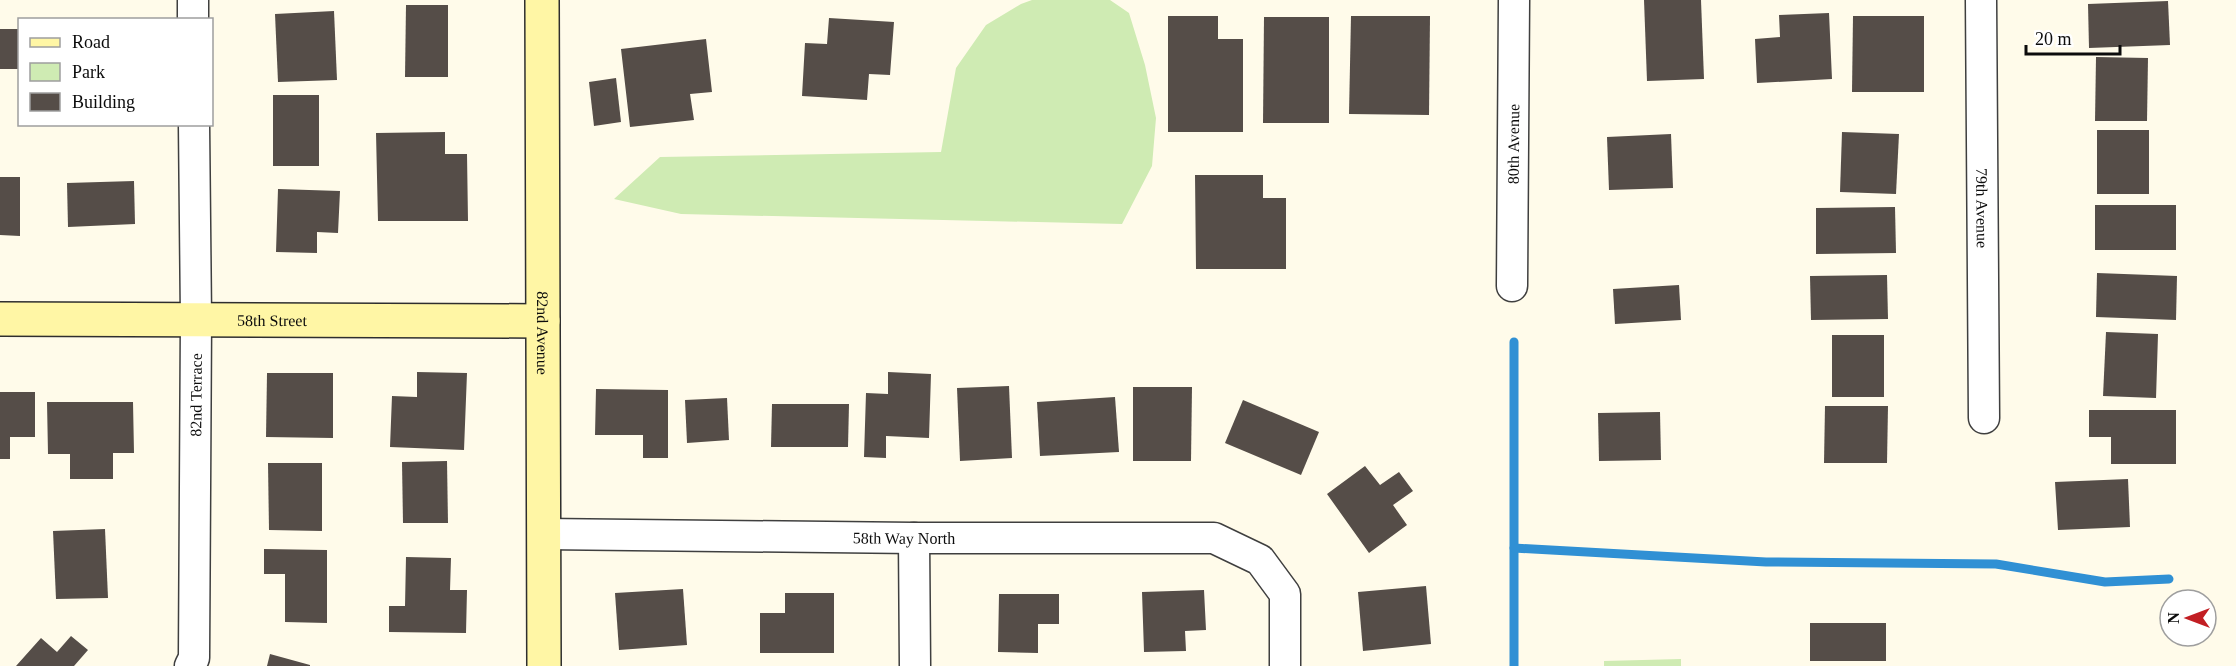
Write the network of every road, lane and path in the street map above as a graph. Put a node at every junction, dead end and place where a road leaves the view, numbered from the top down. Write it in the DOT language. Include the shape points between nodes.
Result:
graph roads {
  1 [pos="193,0"];
  2 [pos="542,0"];
  3 [pos="1514,0"];
  4 [pos="1981,0"];
  5 [pos="193,18"];
  6 [pos="194,126"];
  7 [pos="1512,286"];
  8 [pos="0,319"];
  9 [pos="196,320"];
  10 [pos="543,321"];
  11 [pos="1984,418"];
  12 [pos="544,534"];
  13 [pos="914,538"];
  14 [pos="190,666"];
  15 [pos="544,666"];
  16 [pos="915,666"];
  17 [pos="1285,666"];
  1 -- 5 [label="street"];
  2 -- 10 [label="street, 82nd Avenue"];
  3 -- 7 [label="street, 80th Avenue"];
  4 -- 11 [label="street, 79th Avenue"];
  6 -- 9 [label="street, 82nd Terrace"];
  8 -- 9 [label="street, 58th Street"];
  9 -- 10 [label="street, 58th Street"];
  9 -- 14 [label="street, 82nd Terrace" via="194,658"];
  10 -- 12 [label="street, 82nd Avenue"];
  12 -- 13 [label="street, 58th Way North"];
  12 -- 15 [label="street, 82nd Avenue"];
  13 -- 16 [label="street"];
  13 -- 17 [label="street, 58th Way North" via="1214,538 1260,560 1285,594"];
}
